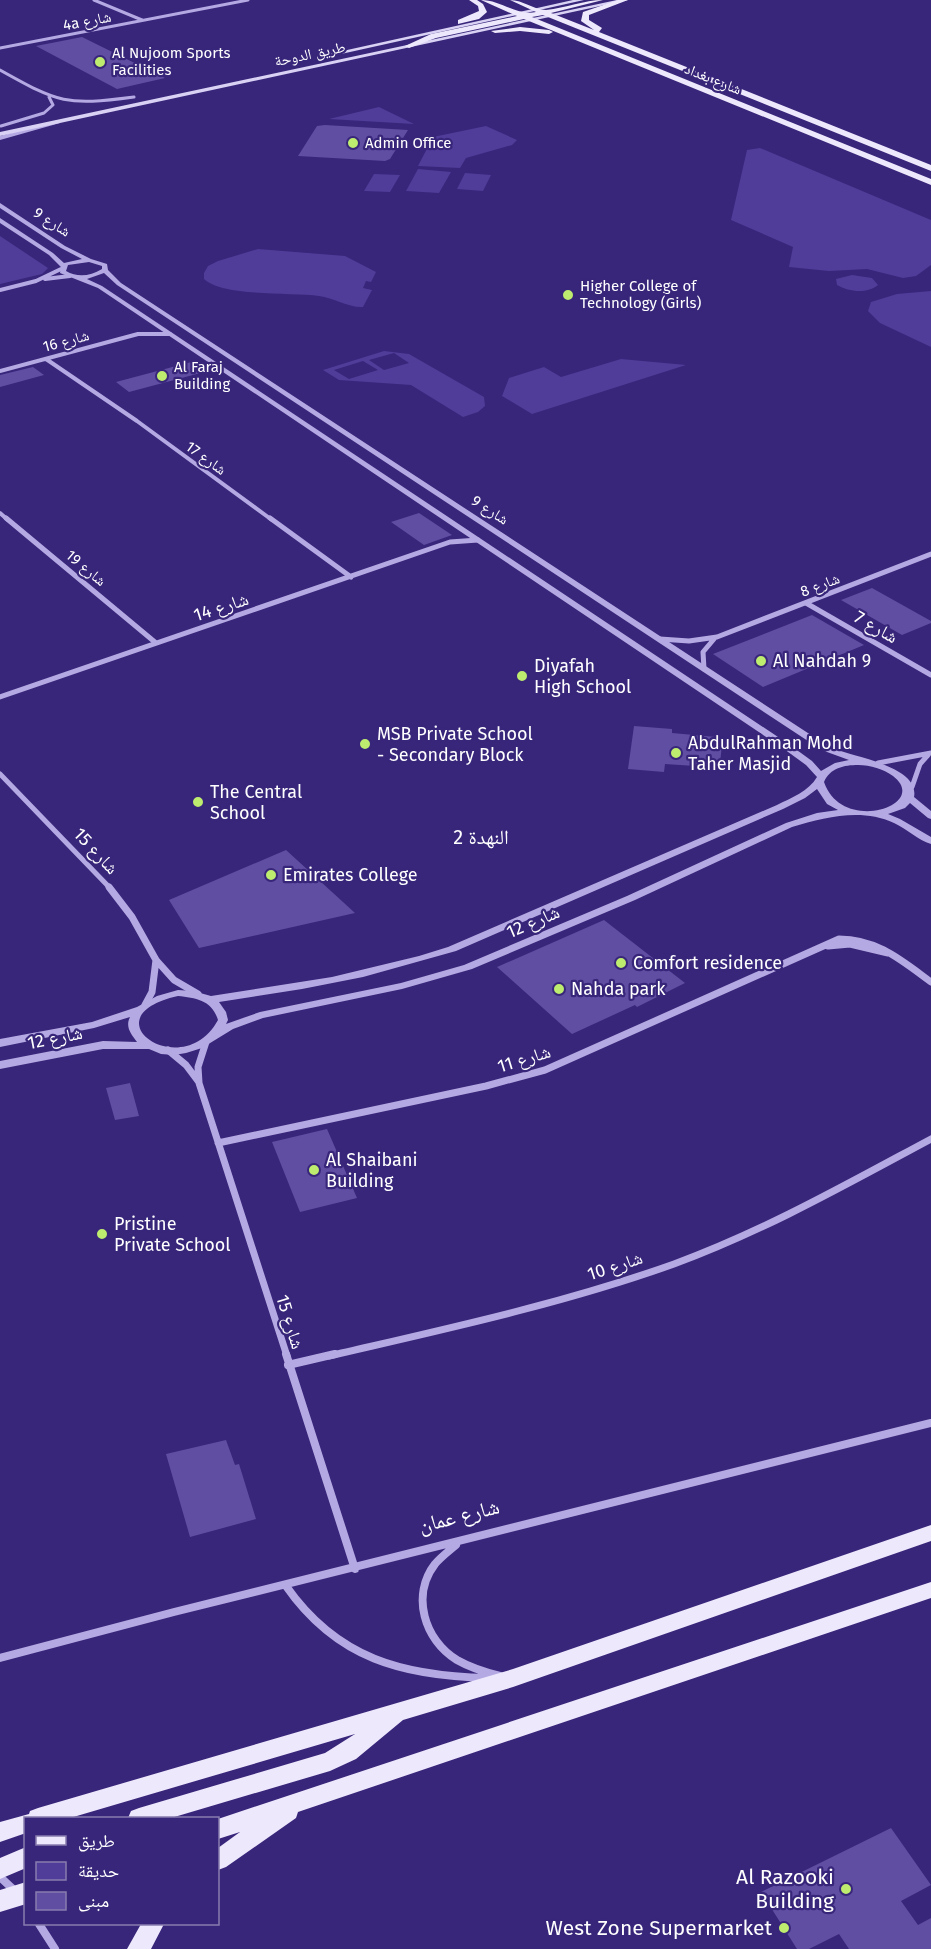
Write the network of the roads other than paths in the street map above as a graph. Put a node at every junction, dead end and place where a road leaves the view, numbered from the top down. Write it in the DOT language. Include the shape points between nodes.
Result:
graph roads {
  1 [pos="94,0"];
  2 [pos="248,0"];
  3 [pos="472,0"];
  4 [pos="484,0"];
  5 [pos="499,0"];
  6 [pos="513,0"];
  7 [pos="581,0"];
  8 [pos="600,0"];
  9 [pos="625,0"];
  10 [pos="123,14"];
  11 [pos="534,14"];
  12 [pos="142,21"];
  13 [pos="135,22"];
  14 [pos="456,36"];
  15 [pos="404,38"];
  16 [pos="619,43"];
  17 [pos="409,46"];
  18 [pos="593,46"];
  19 [pos="0,48"];
  20 [pos="329,55"];
  21 [pos="677,66"];
  22 [pos="0,70"];
  23 [pos="259,70"];
  24 [pos="49,96"];
  25 [pos="134,98"];
  26 [pos="0,126"];
  27 [pos="0,136"];
  28 [pos="931,168"];
  29 [pos="931,182"];
  30 [pos="0,205"];
  31 [pos="0,220"];
  32 [pos="89,260"];
  33 [pos="63,267"];
  34 [pos="105,270"];
  35 [pos="73,277"];
  36 [pos="36,281"];
  37 [pos="0,290"];
  38 [pos="152,322"];
  39 [pos="138,334"];
  40 [pos="170,334"];
  41 [pos="205,358"];
  42 [pos="46,359"];
  43 [pos="0,371"];
  44 [pos="266,380"];
  45 [pos="0,513"];
  46 [pos="463,530"];
  47 [pos="478,540"];
  48 [pos="450,542"];
  49 [pos="931,554"];
  50 [pos="351,578"];
  51 [pos="807,603"];
  52 [pos="717,637"];
  53 [pos="656,638"];
  54 [pos="156,643"];
  55 [pos="704,669"];
  56 [pos="931,675"];
  57 [pos="0,697"];
  58 [pos="930,754"];
  59 [pos="865,762"];
  60 [pos="878,764"];
  61 [pos="0,774"];
  62 [pos="820,779"];
  63 [pos="912,787"];
  64 [pos="910,798"];
  65 [pos="854,812"];
  66 [pos="875,813"];
  67 [pos="931,816"];
  68 [pos="931,841"];
  69 [pos="156,960"];
  70 [pos="931,982"];
  71 [pos="206,998"];
  72 [pos="142,1008"];
  73 [pos="210,1039"];
  74 [pos="0,1043"];
  75 [pos="152,1046"];
  76 [pos="167,1050"];
  77 [pos="0,1065"];
  78 [pos="199,1083"];
  79 [pos="931,1139"];
  80 [pos="218,1143"];
  81 [pos="288,1365"];
  82 [pos="931,1423"];
  83 [pos="931,1533"];
  84 [pos="460,1542"];
  85 [pos="355,1569"];
  86 [pos="286,1586"];
  87 [pos="931,1590"];
  88 [pos="0,1658"];
  89 [pos="513,1678"];
  90 [pos="399,1712"];
  91 [pos="302,1800"];
  92 [pos="41,1817"];
  93 [pos="142,1817"];
  94 [pos="24,1824"];
  95 [pos="219,1828"];
  96 [pos="0,1832"];
  97 [pos="24,1858"];
  98 [pos="219,1859"];
  99 [pos="0,1869"];
  100 [pos="0,1877"];
  101 [pos="18,1898"];
  102 [pos="40,1925"];
  103 [pos="152,1925"];
  104 [pos="55,1949"];
  105 [pos="139,1949"];
  1 -- 10 [label="street"];
  2 -- 12 [label="street, 4a شارع"];
  3 -- 15 [label="main road" via="483,9 476,17"];
  4 -- 11 [label="main road, شارع بغداد"];
  5 -- 11 [label="main road"];
  6 -- 11 [label="main road, شارع بغداد"];
  7 -- 11 [label="main road, طريق الدوحة"];
  8 -- 11 [label="main road"];
  9 -- 11 [label="main road, طريق الدوحة"];
  9 -- 16 [label="main road" via="585,17 587,23"];
  10 -- 12 [label="street"];
  10 -- 13 [label="street"];
  11 -- 14 [label="main road, طريق الدوحة"];
  11 -- 15 [label="main road, طريق الدوحة"];
  11 -- 16 [label="main road, شارع بغداد"];
  11 -- 17 [label="main road" via="434,36"];
  11 -- 18 [label="main road, شارع بغداد"];
  11 -- 21 [label="main road"];
  12 -- 13 [label="street, 4a شارع"];
  13 -- 19 [label="street, 4a شارع"];
  14 -- 17 [label="main road, طريق الدوحة"];
  14 -- 18 [label="main road" via="532,30"];
  15 -- 20 [label="main road, طريق الدوحة"];
  16 -- 21 [label="main road, شارع بغداد"];
  17 -- 27 [label="main road, طريق الدوحة"];
  18 -- 29 [label="main road, شارع بغداد"];
  21 -- 28 [label="main road, شارع بغداد"];
  22 -- 24 [label="street"];
  23 -- 25 [label="main road, طريق الدوحة"];
  24 -- 25 [label="street" via="86,103"];
  24 -- 26 [label="street" via="53,105 47,111"];
  25 -- 26 [label="main road, طريق الدوحة"];
  30 -- 32 [label="street, شارع 9" via="63,248"];
  31 -- 33 [label="street, شارع 9" via="51,254"];
  32 -- 33 [label="street"];
  32 -- 34 [label="street, شارع 9" via="101,262"];
  33 -- 35 [label="street, شارع 9" via="65,274"];
  33 -- 36 [label="street"];
  34 -- 35 [label="street" via="97,275"];
  34 -- 44 [label="street, شارع 9" via="119,284"];
  35 -- 36 [label="street"];
  35 -- 38 [label="street, شارع 9" via="95,284"];
  36 -- 37 [label="street"];
  38 -- 39 [label="street, شارع 16"];
  38 -- 40 [label="street, شارع 9"];
  39 -- 40 [label="street, شارع 16"];
  39 -- 42 [label="street, شارع 16"];
  40 -- 41 [label="street, شارع 9"];
  41 -- 44 [label="street" via="244,376"];
  41 -- 46 [label="street, شارع 9"];
  42 -- 43 [label="street, شارع 16"];
  42 -- 50 [label="street, شارع 17"];
  44 -- 53 [label="street, شارع 9"];
  45 -- 54 [label="street, شارع 19"];
  46 -- 47 [label="street, شارع 9"];
  46 -- 48 [label="street, شارع 14"];
  47 -- 48 [label="street, شارع 14"];
  47 -- 62 [label="street, شارع 9" via="799,755"];
  48 -- 50 [label="street, شارع 14"];
  49 -- 51 [label="street, شارع 8"];
  50 -- 54 [label="street, شارع 14"];
  51 -- 52 [label="street, شارع 8"];
  51 -- 56 [label="street, شارع 7"];
  52 -- 53 [label="street, شارع 8" via="688,641"];
  52 -- 55 [label="street" via="702,651"];
  53 -- 55 [label="street, شارع 9"];
  54 -- 57 [label="street, شارع 14"];
  55 -- 59 [label="street, شارع 9" via="820,744"];
  58 -- 60 [label="street"];
  58 -- 63 [label="street" via="920,764"];
  59 -- 60 [label="street"];
  59 -- 62 [label="street, شارع 12" via="833,766"];
  60 -- 63 [label="street" via="900,773"];
  61 -- 69 [label="street, شارع 15" via="102,878 132,917"];
  62 -- 65 [label="street, شارع 9" via="820,789 832,803"];
  62 -- 71 [label="street, شارع 12" via="802,796 780,807 452,949 324,981"];
  63 -- 64 [label="street"];
  64 -- 66 [label="street" via="903,806"];
  64 -- 67 [label="street"];
  65 -- 66 [label="street, شارع 12"];
  65 -- 73 [label="street, شارع 12" via="817,816 789,825 468,967 402,986 260,1015"];
  66 -- 68 [label="street"];
  69 -- 71 [label="street, شارع 15" via="182,986"];
  69 -- 72 [label="street" via="155,987"];
  70 -- 80 [label="street, شارع 11" via="893,955 850,944 821,947 545,1070"];
  71 -- 72 [label="street" via="177,993"];
  71 -- 73 [label="street" via="217,1006 223,1020"];
  72 -- 74 [label="street, شارع 12" via="94,1025"];
  72 -- 75 [label="street" via="134,1020 135,1030 141,1040"];
  73 -- 76 [label="street" via="181,1050"];
  73 -- 78 [label="street, شارع 15" via="198,1067"];
  75 -- 76 [label="street"];
  75 -- 77 [label="street, شارع 12" via="103,1045"];
  76 -- 78 [label="street, شارع 15" via="186,1065"];
  78 -- 80 [label="street, شارع 15"];
  79 -- 81 [label="street, شارع 10" via="808,1205 727,1242 627,1280 519,1312"];
  80 -- 81 [label="street, شارع 15"];
  81 -- 85 [label="street, شارع 15"];
  82 -- 84 [label="street, شارع عمان"];
  83 -- 89 [label="main road"];
  84 -- 85 [label="street, شارع عمان"];
  84 -- 89 [label="street" via="439,1559 424,1584 422,1613 426,1624 440,1646 463,1664"];
  85 -- 86 [label="street, شارع عمان"];
  86 -- 88 [label="street, شارع عمان"];
  86 -- 89 [label="street" via="301,1610 318,1625 382,1662 432,1676"];
  87 -- 91 [label="main road"];
  89 -- 90 [label="main road"];
  90 -- 92 [label="main road"];
  90 -- 93 [label="main road" via="348,1752 330,1761"];
  91 -- 95 [label="main road"];
  91 -- 98 [label="main road"];
  94 -- 96 [label="main road"];
  97 -- 99 [label="main road"];
  100 -- 101 [label="street"];
  102 -- 104 [label="street"];
  103 -- 105 [label="main road"];
}
